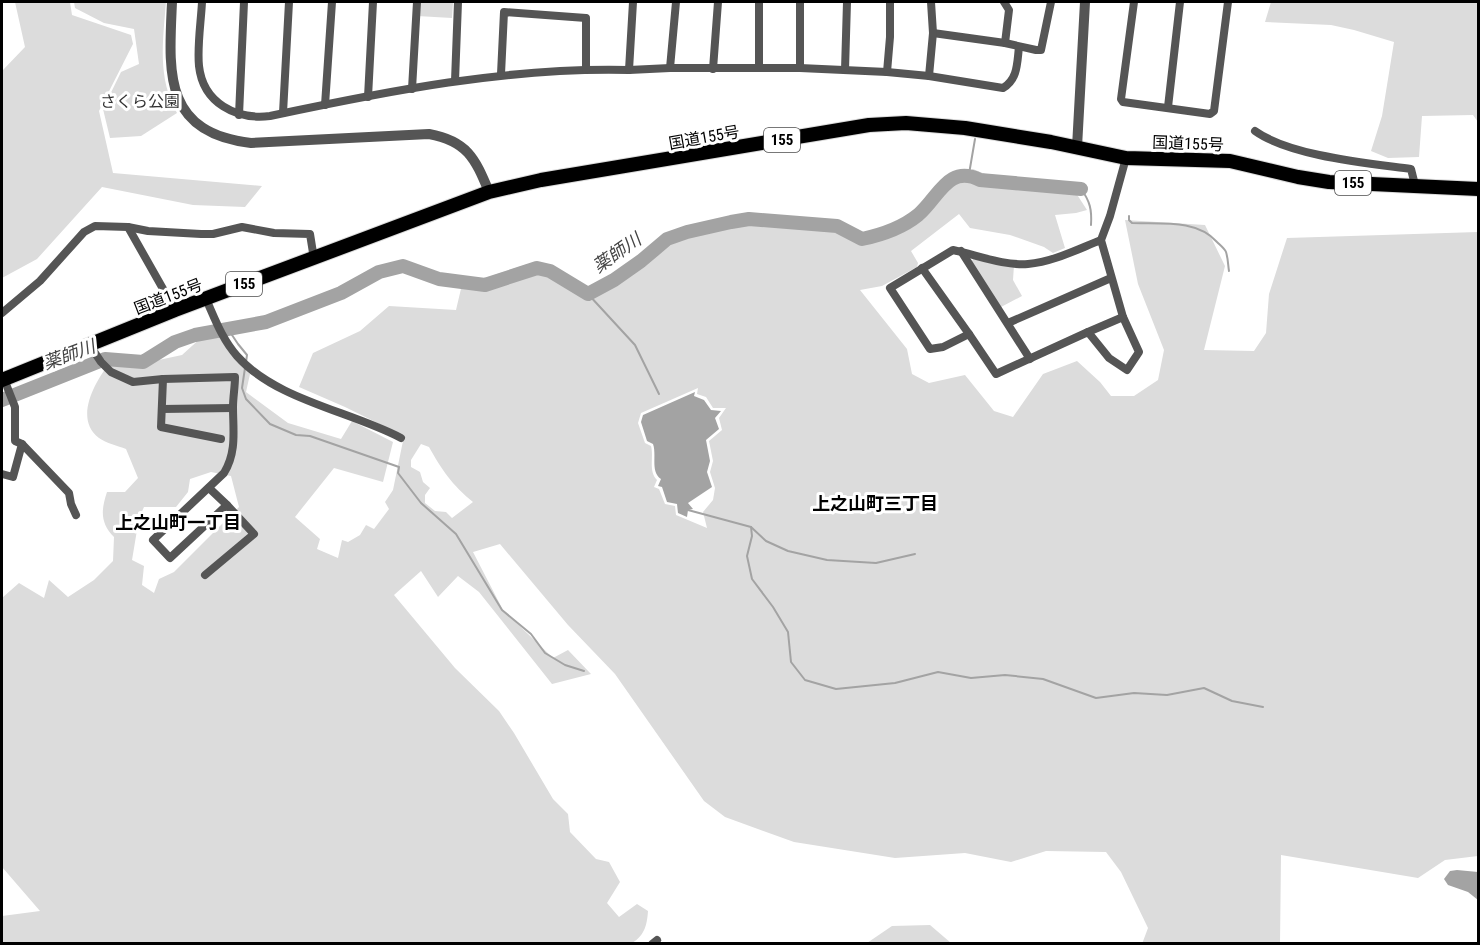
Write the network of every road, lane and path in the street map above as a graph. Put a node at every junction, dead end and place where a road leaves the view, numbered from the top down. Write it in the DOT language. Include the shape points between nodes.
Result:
graph roads {
  1 [pos="172,2"];
  2 [pos="202,2"];
  3 [pos="244,2"];
  4 [pos="289,2"];
  5 [pos="332,2"];
  6 [pos="374,2"];
  7 [pos="417,2"];
  8 [pos="458,2"];
  9 [pos="633,2"];
  10 [pos="676,2"];
  11 [pos="718,2"];
  12 [pos="759,2"];
  13 [pos="800,2"];
  14 [pos="847,2"];
  15 [pos="890,2"];
  16 [pos="931,2"];
  17 [pos="1004,2"];
  18 [pos="1051,2"];
  19 [pos="1085,2"];
  20 [pos="1134,2"];
  21 [pos="1180,2"];
  22 [pos="1228,2"];
  23 [pos="933,33"];
  24 [pos="1005,43"];
  25 [pos="1019,47"];
  26 [pos="670,68"];
  27 [pos="759,68"];
  28 [pos="800,68"];
  29 [pos="585,69"];
  30 [pos="713,69"];
  31 [pos="629,70"];
  32 [pos="845,70"];
  33 [pos="887,72"];
  34 [pos="501,74"];
  35 [pos="929,76"];
  36 [pos="455,81"];
  37 [pos="412,89"];
  38 [pos="368,97"];
  39 [pos="325,105"];
  40 [pos="1168,107"];
  41 [pos="282,113"];
  42 [pos="238,115"];
  43 [pos="1255,131"];
  44 [pos="1077,147"];
  45 [pos="1126,158"];
  46 [pos="1415,185"];
  47 [pos="1479,189"];
  48 [pos="489,192"];
  49 [pos="128,227"];
  50 [pos="1101,240"];
  51 [pos="961,252"];
  52 [pos="314,259"];
  53 [pos="922,268"];
  54 [pos="1111,278"];
  55 [pos="206,299"];
  56 [pos="175,310"];
  57 [pos="2,313"];
  58 [pos="1123,317"];
  59 [pos="1008,323"];
  60 [pos="1089,332"];
  61 [pos="969,334"];
  62 [pos="89,344"];
  63 [pos="1030,359"];
  64 [pos="163,379"];
  65 [pos="3,380"];
  66 [pos="233,408"];
  67 [pos="162,409"];
  68 [pos="402,438"];
  69 [pos="221,439"];
  70 [pos="22,444"];
  71 [pos="2,474"];
  72 [pos="209,488"];
  73 [pos="227,505"];
  74 [pos="76,515"];
  75 [pos="205,575"];
  1 -- 48 [label="street" via="171,79 187,113 214,135 250,143 442,136 471,153"];
  2 -- 42 [label="street" via="199,66 205,86 220,104"];
  3 -- 42 [label="street"];
  4 -- 41 [label="street"];
  5 -- 39 [label="street"];
  6 -- 38 [label="street"];
  7 -- 37 [label="street"];
  8 -- 36 [label="street"];
  9 -- 31 [label="street"];
  10 -- 26 [label="street"];
  11 -- 30 [label="street"];
  12 -- 27 [label="street"];
  13 -- 28 [label="street"];
  14 -- 32 [label="street"];
  15 -- 33 [label="street"];
  16 -- 23 [label="street"];
  17 -- 24 [label="street" via="1010,10"];
  18 -- 25 [label="street" via="1041,50"];
  19 -- 44 [label="street"];
  20 -- 40 [label="street" via="1121,99"];
  21 -- 40 [label="street"];
  22 -- 40 [label="street" via="1214,111 1210,114"];
  23 -- 24 [label="street"];
  23 -- 35 [label="street"];
  24 -- 25 [label="street"];
  25 -- 35 [label="street" via="1015,74 1003,88"];
  26 -- 30 [label="street"];
  26 -- 31 [label="street"];
  27 -- 28 [label="street"];
  27 -- 30 [label="street"];
  28 -- 32 [label="street"];
  29 -- 31 [label="street"];
  29 -- 34 [label="street"];
  29 -- 34 [label="street" via="586,18 504,12"];
  32 -- 33 [label="street"];
  33 -- 35 [label="street"];
  34 -- 36 [label="street"];
  36 -- 37 [label="street"];
  37 -- 38 [label="street"];
  38 -- 39 [label="street"];
  39 -- 41 [label="street"];
  41 -- 42 [label="street" via="263,117"];
  43 -- 46 [label="street" via="1266,139 1329,157 1411,169"];
  44 -- 45 [label="highway, 国道155号 / 155"];
  44 -- 48 [label="highway, 国道155号 / 155" via="965,128 879,124"];
  45 -- 46 [label="highway, 国道155号 / 155" via="1230,161 1329,182"];
  45 -- 50 [label="street"];
  46 -- 47 [label="highway, 国道155号 / 155"];
  48 -- 52 [label="highway, 国道155号 / 155"];
  49 -- 52 [label="street" via="207,234 242,227 310,234"];
  49 -- 56 [label="street"];
  49 -- 57 [label="street" via="95,226 84,232 40,282"];
  50 -- 51 [label="street" via="1026,264"];
  50 -- 54 [label="street"];
  51 -- 53 [label="street" via="953,250"];
  51 -- 59 [label="street"];
  52 -- 55 [label="highway, 国道155号 / 155"];
  53 -- 61 [label="street"];
  53 -- 61 [label="street" via="890,288 930,349"];
  54 -- 58 [label="street"];
  54 -- 59 [label="street"];
  55 -- 56 [label="highway, 国道155号 / 155"];
  55 -- 68 [label="street" via="221,334 254,372 297,395"];
  56 -- 62 [label="highway, 国道155号 / 155"];
  58 -- 60 [label="street"];
  58 -- 60 [label="street" via="1139,352 1127,370 1109,358"];
  59 -- 63 [label="street"];
  60 -- 63 [label="street"];
  61 -- 63 [label="street" via="996,374"];
  62 -- 64 [label="street" via="101,362 120,377 133,382"];
  62 -- 65 [label="highway, 国道155号 / 155"];
  64 -- 66 [label="street" via="235,377"];
  64 -- 67 [label="street"];
  65 -- 70 [label="street" via="15,407 15,441"];
  66 -- 67 [label="street"];
  66 -- 72 [label="street" via="235,436 231,463"];
  67 -- 69 [label="street" via="161,427"];
  70 -- 71 [label="street" via="13,477"];
  70 -- 74 [label="street" via="69,493"];
  72 -- 73 [label="street"];
  72 -- 73 [label="street" via="153,540 170,558"];
  73 -- 75 [label="street" via="254,534"];
}
